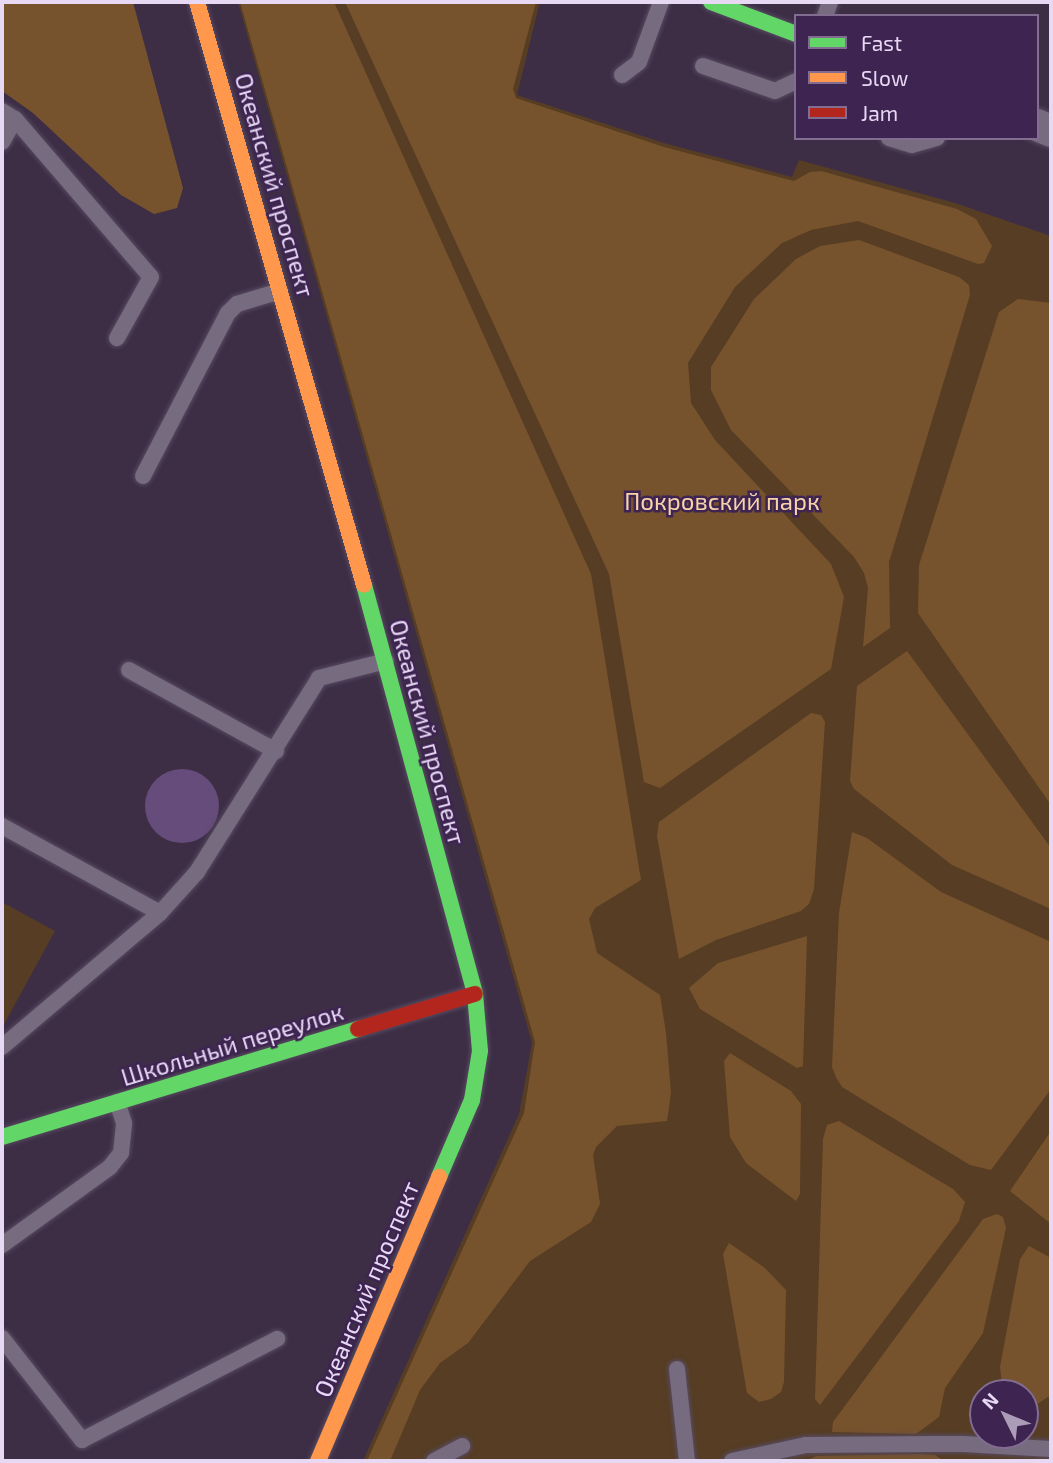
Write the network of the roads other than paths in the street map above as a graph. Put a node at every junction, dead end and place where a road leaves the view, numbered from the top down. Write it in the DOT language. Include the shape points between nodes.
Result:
graph roads {
  1 [pos="197,2"];
  2 [pos="661,2"];
  3 [pos="711,2"];
  4 [pos="794,33"];
  5 [pos="703,66"];
  6 [pos="622,75"];
  7 [pos="794,81"];
  8 [pos="8,115"];
  9 [pos="899,140"];
  10 [pos="933,140"];
  11 [pos="2,142"];
  12 [pos="282,290"];
  13 [pos="117,338"];
  14 [pos="144,477"];
  15 [pos="386,661"];
  16 [pos="129,670"];
  17 [pos="276,751"];
  18 [pos="2,826"];
  19 [pos="160,913"];
  20 [pos="475,995"];
  21 [pos="2,1047"];
  22 [pos="117,1102"];
  23 [pos="2,1137"];
  24 [pos="2,1245"];
  25 [pos="2,1338"];
  26 [pos="276,1339"];
  27 [pos="677,1369"];
  28 [pos="463,1446"];
  29 [pos="1051,1449"];
  30 [pos="318,1461"];
  31 [pos="434,1461"];
  32 [pos="687,1461"];
  33 [pos="732,1461"];
  1 -- 12 [label="main road, Океанский проспект"];
  2 -- 6 [label="lane" via="639,62"];
  3 -- 4 [label="main road"];
  5 -- 7 [label="lane" via="775,91"];
  8 -- 11 [label="lane"];
  8 -- 13 [label="lane" via="151,276"];
  9 -- 10 [label="lane" via="924,145"];
  12 -- 14 [label="lane" via="237,304 228,313"];
  12 -- 15 [label="main road, Океанский проспект"];
  15 -- 17 [label="lane" via="319,678"];
  15 -- 20 [label="main road, Океанский проспект"];
  16 -- 17 [label="lane"];
  17 -- 19 [label="lane" via="197,872"];
  18 -- 19 [label="lane"];
  19 -- 21 [label="lane"];
  20 -- 22 [label="main road, Школьный переулок"];
  20 -- 30 [label="main road, Океанский проспект" via="480,1051 471,1100"];
  22 -- 23 [label="main road, Школьный переулок"];
  22 -- 24 [label="lane" via="124,1123 121,1153 110,1167"];
  25 -- 26 [label="lane" via="82,1440"];
  27 -- 32 [label="lane"];
  28 -- 31 [label="lane"];
  29 -- 33 [label="lane" via="963,1444 806,1445"];
}
